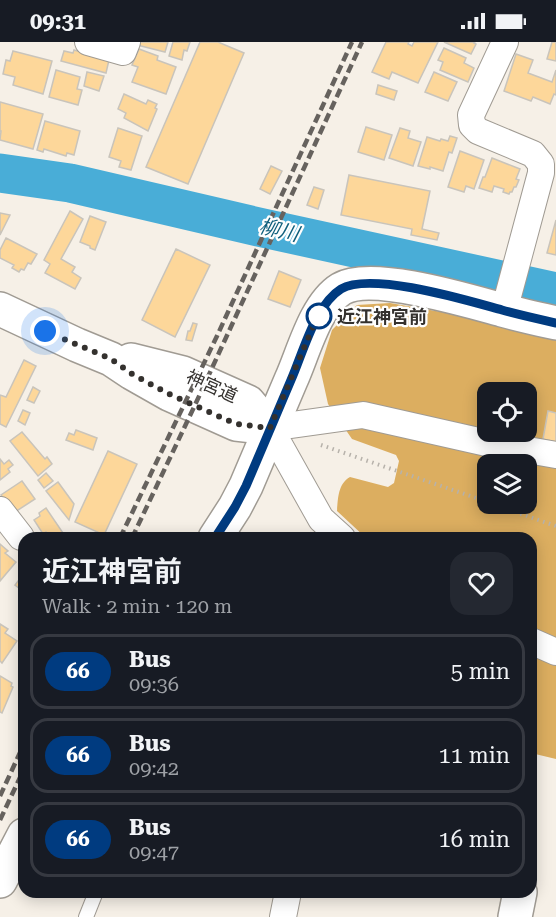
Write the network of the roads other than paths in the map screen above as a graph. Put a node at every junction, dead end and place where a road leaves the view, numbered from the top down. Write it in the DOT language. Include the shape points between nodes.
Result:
graph roads {
  1 [pos="88,42"];
  2 [pos="127,42"];
  3 [pos="505,42"];
  4 [pos="549,166"];
  5 [pos="506,304"];
  6 [pos="0,309"];
  7 [pos="556,323"];
  8 [pos="270,428"];
  9 [pos="556,455"];
  10 [pos="0,510"];
  11 [pos="219,532"];
  12 [pos="335,532"];
  13 [pos="18,533"];
  14 [pos="537,644"];
  15 [pos="556,652"];
  16 [pos="18,846"];
  17 [pos="0,881"];
  18 [pos="94,898"];
  19 [pos="287,898"];
  20 [pos="519,898"];
  21 [pos="86,917"];
  22 [pos="284,917"];
  23 [pos="515,917"];
  1 -- 2 [label="street" via="123,52"];
  3 -- 4 [label="street" via="471,115 472,125 533,154"];
  4 -- 5 [label="street" via="541,173"];
  5 -- 7 [label="main road"];
  5 -- 8 [label="main road" via="479,303 377,283 342,289 329,300 312,329"];
  6 -- 8 [label="main road, 神宮道" via="111,359 132,360 189,376 248,402"];
  8 -- 9 [label="street" via="363,415"];
  8 -- 11 [label="main road" via="235,507"];
  8 -- 12 [label="street" via="321,519"];
  10 -- 13 [label="street"];
  14 -- 15 [label="street"];
  16 -- 17 [label="main road"];
  18 -- 21 [label="lane"];
  19 -- 22 [label="street"];
  20 -- 23 [label="main road"];
}
